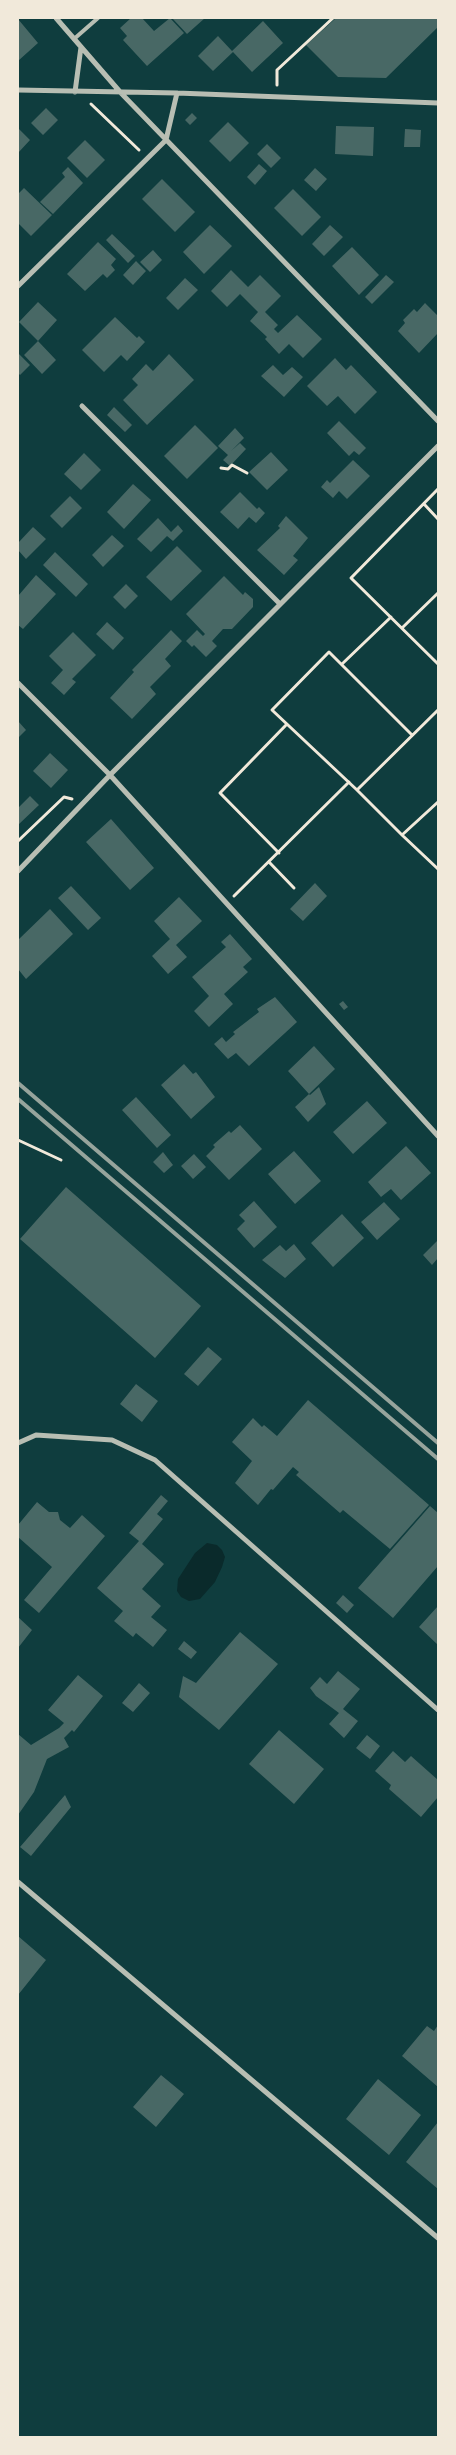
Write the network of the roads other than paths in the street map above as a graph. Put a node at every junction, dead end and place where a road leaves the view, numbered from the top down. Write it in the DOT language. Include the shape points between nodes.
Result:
graph roads {
  1 [pos="56,18"];
  2 [pos="98,18"];
  3 [pos="74,39"];
  4 [pos="81,47"];
  5 [pos="18,90"];
  6 [pos="76,92"];
  7 [pos="121,93"];
  8 [pos="177,93"];
  9 [pos="438,103"];
  10 [pos="166,140"];
  11 [pos="18,286"];
  12 [pos="82,406"];
  13 [pos="438,420"];
  14 [pos="438,446"];
  15 [pos="280,604"];
  16 [pos="18,683"];
  17 [pos="110,775"];
  18 [pos="18,871"];
  19 [pos="438,1136"];
  20 [pos="18,1443"];
  21 [pos="438,1710"];
  22 [pos="18,1882"];
  23 [pos="438,2238"];
  1 -- 3 [label="street"];
  2 -- 3 [label="lane"];
  3 -- 4 [label="street"];
  4 -- 6 [label="street"];
  4 -- 7 [label="street"];
  5 -- 6 [label="street"];
  6 -- 7 [label="street"];
  7 -- 8 [label="street"];
  7 -- 10 [label="street"];
  8 -- 9 [label="street"];
  8 -- 10 [label="street"];
  10 -- 11 [label="street"];
  10 -- 13 [label="street"];
  12 -- 15 [label="street"];
  14 -- 15 [label="street"];
  15 -- 17 [label="street"];
  16 -- 17 [label="street"];
  17 -- 18 [label="street"];
  17 -- 19 [label="street"];
  20 -- 21 [label="street" via="36,1435 112,1440 155,1460"];
  22 -- 23 [label="street"];
}
